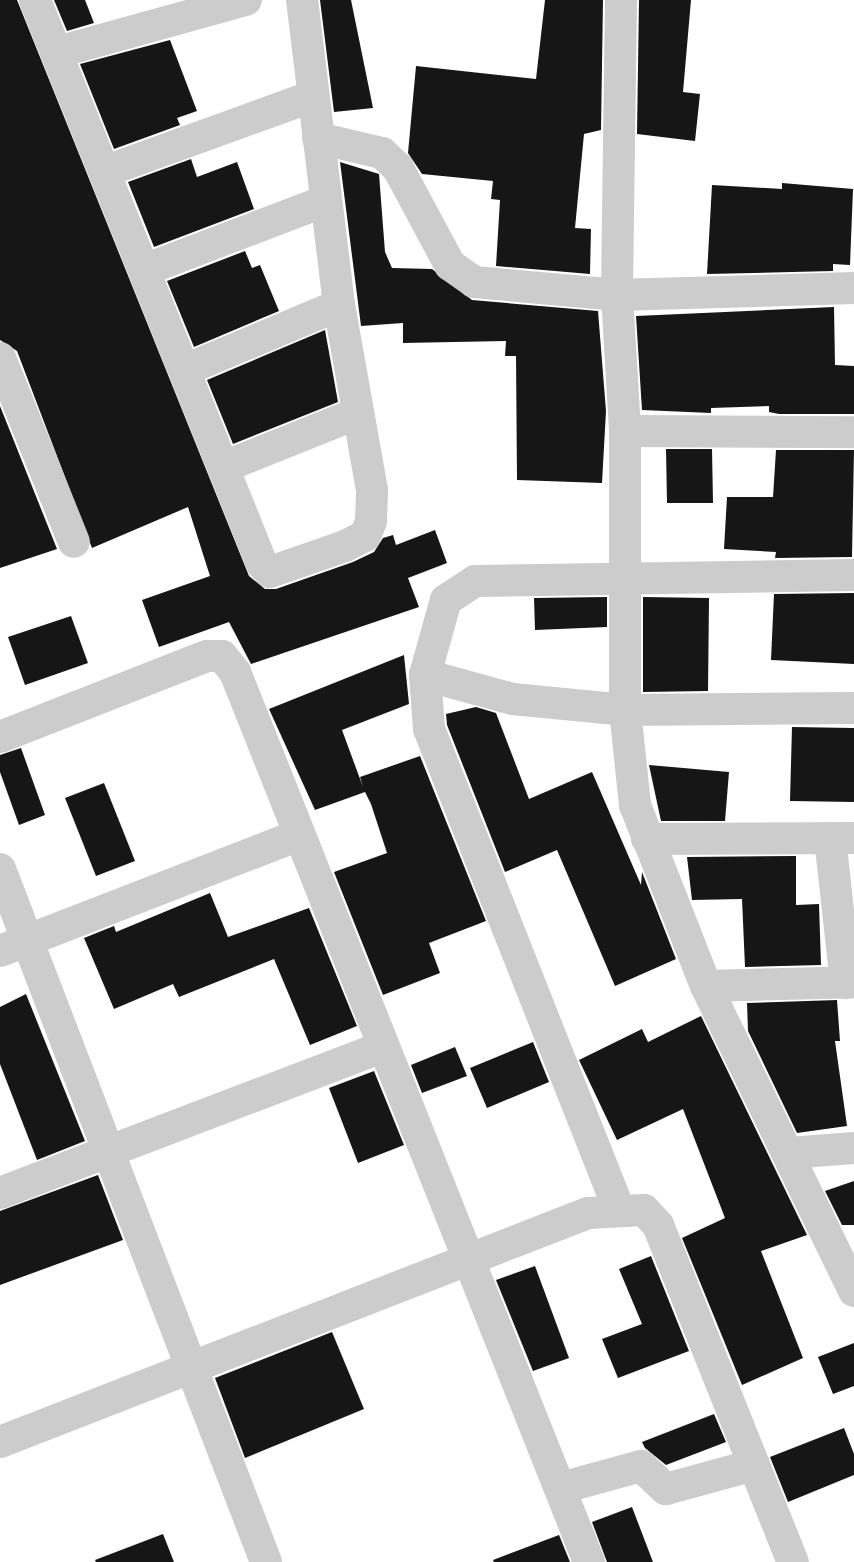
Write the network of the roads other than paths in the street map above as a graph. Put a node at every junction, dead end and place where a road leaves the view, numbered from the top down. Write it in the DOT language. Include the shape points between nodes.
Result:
graph roads {
  1 [pos="34,0"];
  2 [pos="246,0"];
  3 [pos="302,0"];
  4 [pos="621,0"];
  5 [pos="58,52"];
  6 [pos="313,96"];
  7 [pos="318,138"];
  8 [pos="106,171"];
  9 [pos="326,201"];
  10 [pos="147,269"];
  11 [pos="854,288"];
  12 [pos="618,295"];
  13 [pos="339,305"];
  14 [pos="1,363"];
  15 [pos="187,369"];
  16 [pos="357,413"];
  17 [pos="625,431"];
  18 [pos="854,432"];
  19 [pos="226,466"];
  20 [pos="74,542"];
  21 [pos="625,575"];
  22 [pos="854,575"];
  23 [pos="425,675"];
  24 [pos="854,708"];
  25 [pos="625,710"];
  26 [pos="0,737"];
  27 [pos="296,836"];
  28 [pos="842,838"];
  29 [pos="647,839"];
  30 [pos="0,869"];
  31 [pos="14,946"];
  32 [pos="850,982"];
  33 [pos="706,986"];
  34 [pos="382,1047"];
  35 [pos="854,1148"];
  36 [pos="109,1152"];
  37 [pos="789,1153"];
  38 [pos="0,1193"];
  39 [pos="618,1207"];
  40 [pos="470,1262"];
  41 [pos="854,1291"];
  42 [pos="192,1370"];
  43 [pos="0,1442"];
  44 [pos="754,1465"];
  45 [pos="561,1488"];
  46 [pos="266,1562"];
  47 [pos="589,1562"];
  48 [pos="793,1562"];
  1 -- 5 [label="street"];
  2 -- 5 [label="street"];
  3 -- 6 [label="street"];
  4 -- 12 [label="street"];
  5 -- 8 [label="street"];
  6 -- 7 [label="street"];
  6 -- 8 [label="street"];
  7 -- 9 [label="street"];
  7 -- 12 [label="street" via="382,153 398,168 450,265 474,282"];
  8 -- 10 [label="street"];
  9 -- 10 [label="street"];
  9 -- 13 [label="street"];
  10 -- 15 [label="street"];
  11 -- 12 [label="street"];
  12 -- 17 [label="street"];
  13 -- 15 [label="street"];
  13 -- 16 [label="street"];
  14 -- 20 [label="street"];
  15 -- 19 [label="street"];
  16 -- 19 [label="street"];
  16 -- 19 [label="street" via="372,490 371,521 365,536 345,546 270,572 262,564"];
  17 -- 18 [label="street"];
  17 -- 21 [label="street"];
  21 -- 22 [label="street"];
  21 -- 23 [label="street" via="475,581 461,587 446,600"];
  21 -- 25 [label="street"];
  23 -- 25 [label="street" via="513,699"];
  23 -- 39 [label="street" via="429,729"];
  24 -- 25 [label="street"];
  25 -- 29 [label="street" via="635,805"];
  26 -- 27 [label="street" via="196,660 222,656 235,672"];
  27 -- 31 [label="street"];
  27 -- 34 [label="street"];
  28 -- 29 [label="street"];
  28 -- 32 [label="street"];
  29 -- 33 [label="street"];
  30 -- 31 [label="street"];
  31 -- 36 [label="street"];
  32 -- 33 [label="street"];
  33 -- 37 [label="street"];
  34 -- 36 [label="street"];
  34 -- 40 [label="street"];
  35 -- 37 [label="street"];
  36 -- 38 [label="street"];
  36 -- 42 [label="street"];
  37 -- 41 [label="street"];
  39 -- 40 [label="street" via="588,1213"];
  39 -- 44 [label="street" via="644,1210 658,1225"];
  40 -- 42 [label="street"];
  40 -- 45 [label="street"];
  42 -- 43 [label="street"];
  42 -- 46 [label="street"];
  44 -- 45 [label="street" via="666,1489 641,1466"];
  44 -- 48 [label="street"];
  45 -- 47 [label="street"];
}
